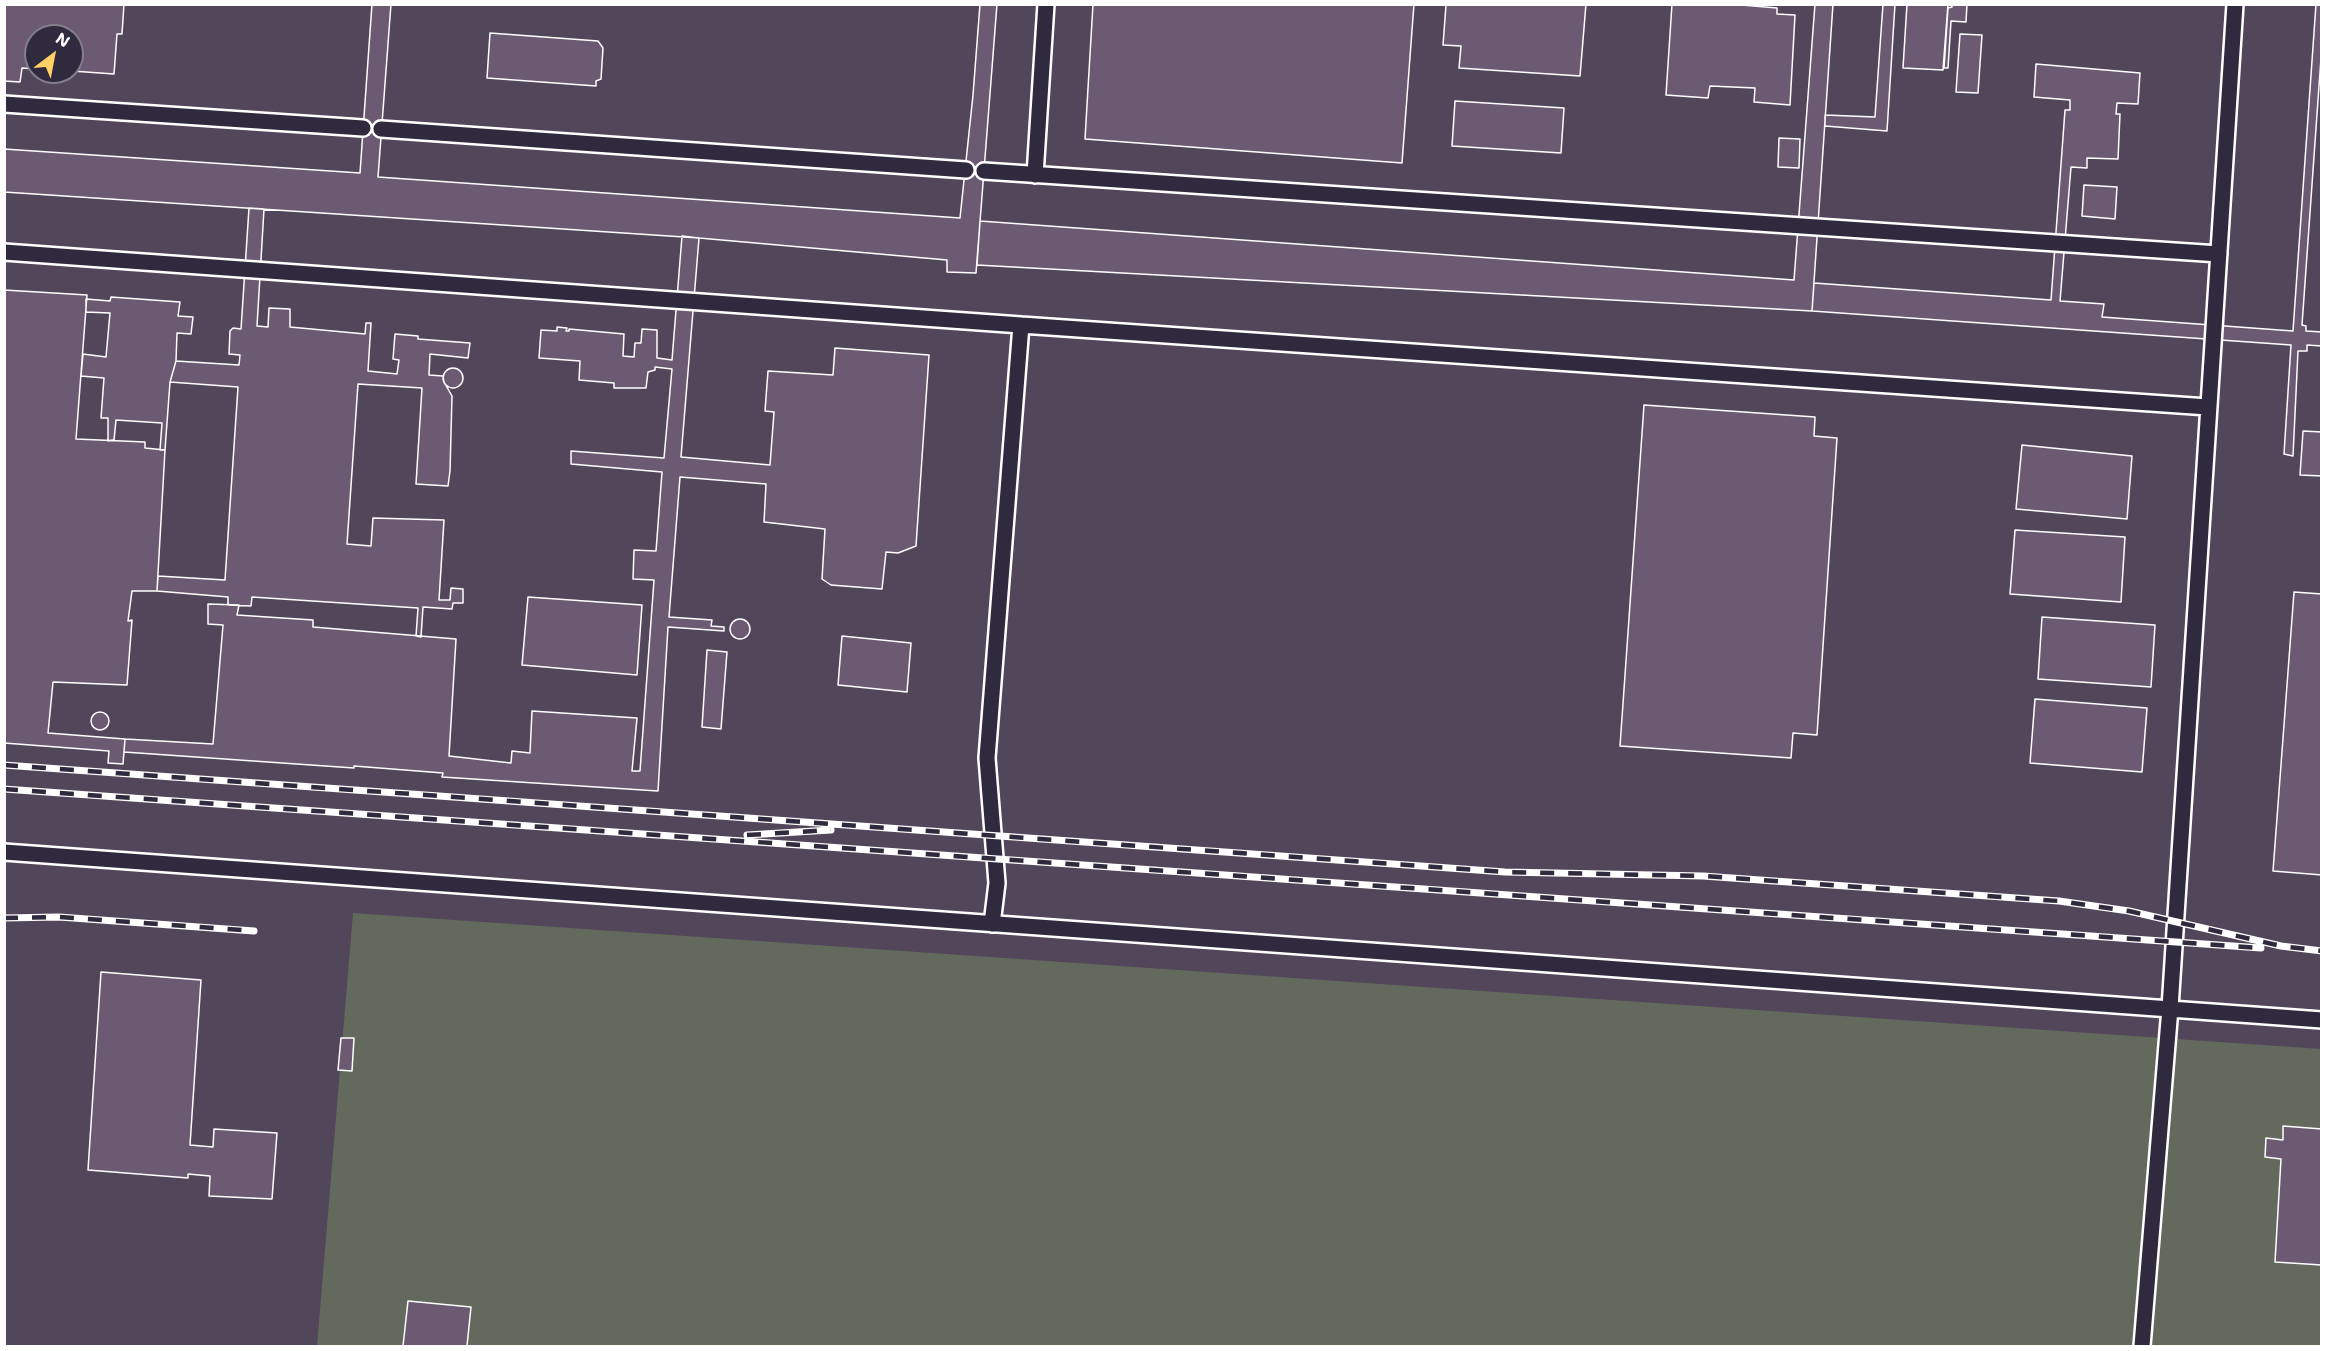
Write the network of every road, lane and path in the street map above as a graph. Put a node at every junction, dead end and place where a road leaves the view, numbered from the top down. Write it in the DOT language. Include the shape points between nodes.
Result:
graph roads {
  1 [pos="1046,4"];
  2 [pos="2235,4"];
  3 [pos="4,104"];
  4 [pos="363,128"];
  5 [pos="381,129"];
  6 [pos="966,170"];
  7 [pos="984,171"];
  8 [pos="1035,175"];
  9 [pos="4,252"];
  10 [pos="2219,254"];
  11 [pos="1021,325"];
  12 [pos="2208,406"];
  13 [pos="4,852"];
  14 [pos="992,924"];
  15 [pos="2170,1008"];
  16 [pos="2322,1020"];
  17 [pos="2142,1347"];
  1 -- 8 [label="lane"];
  2 -- 10 [label="lane"];
  3 -- 4 [label="lane"];
  5 -- 6 [label="lane"];
  7 -- 8 [label="lane"];
  8 -- 10 [label="lane"];
  9 -- 11 [label="lane"];
  10 -- 12 [label="lane"];
  11 -- 12 [label="lane"];
  11 -- 14 [label="lane" via="987,758 997,883"];
  12 -- 15 [label="lane"];
  13 -- 14 [label="lane"];
  14 -- 15 [label="lane"];
  15 -- 16 [label="lane"];
  15 -- 17 [label="lane"];
}
